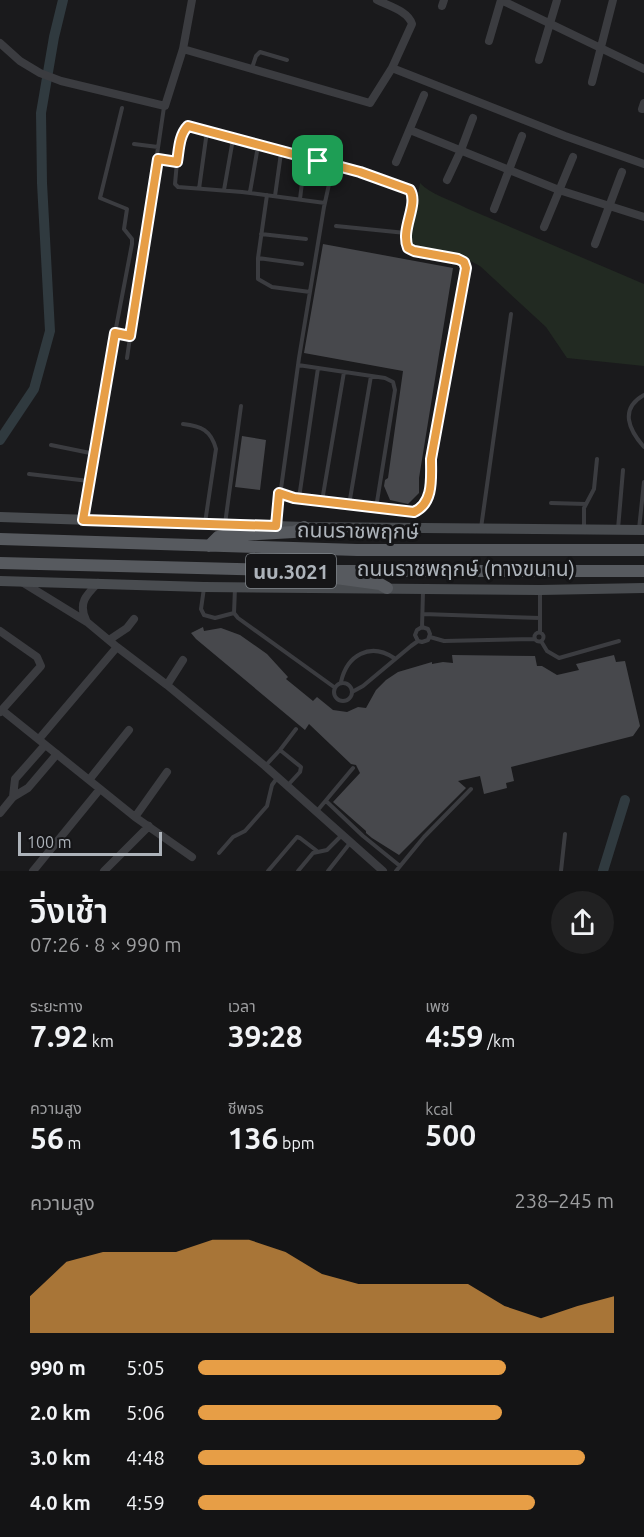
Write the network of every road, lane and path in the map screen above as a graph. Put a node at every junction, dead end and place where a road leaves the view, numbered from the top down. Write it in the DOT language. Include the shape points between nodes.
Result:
graph roads {
  1 [pos="192,0"];
  2 [pos="377,0"];
  3 [pos="501,0"];
  4 [pos="557,0"];
  5 [pos="613,0"];
  6 [pos="550,22"];
  7 [pos="489,41"];
  8 [pos="0,43"];
  9 [pos="601,48"];
  10 [pos="183,49"];
  11 [pos="286,60"];
  12 [pos="539,60"];
  13 [pos="392,68"];
  14 [pos="252,69"];
  15 [pos="644,69"];
  16 [pos="592,82"];
  17 [pos="424,95"];
  18 [pos="165,106"];
  19 [pos="122,108"];
  20 [pos="473,118"];
  21 [pos="410,130"];
  22 [pos="207,131"];
  23 [pos="522,136"];
  24 [pos="233,139"];
  25 [pos="134,144"];
  26 [pos="258,146"];
  27 [pos="158,147"];
  28 [pos="461,150"];
  29 [pos="281,153"];
  30 [pos="573,157"];
  31 [pos="305,158"];
  32 [pos="158,159"];
  33 [pos="177,162"];
  34 [pos="396,162"];
  35 [pos="644,164"];
  36 [pos="333,166"];
  37 [pos="510,171"];
  38 [pos="622,172"];
  39 [pos="447,180"];
  40 [pos="199,189"];
  41 [pos="224,190"];
  42 [pos="559,190"];
  43 [pos="250,193"];
  44 [pos="267,195"];
  45 [pos="275,196"];
  46 [pos="300,199"];
  47 [pos="325,203"];
  48 [pos="608,207"];
  49 [pos="494,209"];
  50 [pos="644,216"];
  51 [pos="336,226"];
  52 [pos="544,227"];
  53 [pos="406,233"];
  54 [pos="261,234"];
  55 [pos="306,239"];
  56 [pos="595,244"];
  57 [pos="258,258"];
  58 [pos="302,264"];
  59 [pos="310,292"];
  60 [pos="511,314"];
  61 [pos="115,333"];
  62 [pos="130,336"];
  63 [pos="127,358"];
  64 [pos="298,365"];
  65 [pos="318,368"];
  66 [pos="344,372"];
  67 [pos="371,376"];
  68 [pos="644,395"];
  69 [pos="241,406"];
  70 [pos="183,424"];
  71 [pos="51,445"];
  72 [pos="644,447"];
  73 [pos="95,454"];
  74 [pos="597,459"];
  75 [pos="623,470"];
  76 [pos="29,474"];
  77 [pos="89,481"];
  78 [pos="644,482"];
  79 [pos="279,493"];
  80 [pos="299,498"];
  81 [pos="322,501"];
  82 [pos="551,503"];
  83 [pos="586,504"];
  84 [pos="349,505"];
  85 [pos="376,508"];
  86 [pos="0,517"];
  87 [pos="83,520"];
  88 [pos="205,524"];
  89 [pos="225,525"];
  90 [pos="276,526"];
  91 [pos="304,527"];
  92 [pos="481,528"];
  93 [pos="584,530"];
  94 [pos="618,530"];
  95 [pos="641,530"];
  96 [pos="0,539"];
  97 [pos="209,546"];
  98 [pos="644,550"];
  99 [pos="0,563"];
  100 [pos="314,571"];
  101 [pos="644,571"];
  102 [pos="0,581"];
  103 [pos="21,582"];
  104 [pos="99,584"];
  105 [pos="204,587"];
  106 [pos="235,587"];
  107 [pos="387,588"];
  108 [pos="423,588"];
  109 [pos="644,588"];
  110 [pos="540,590"];
  111 [pos="234,613"];
  112 [pos="423,614"];
  113 [pos="540,618"];
  114 [pos="134,619"];
  115 [pos="87,622"];
  116 [pos="422,627"];
  117 [pos="0,631"];
  118 [pos="540,632"];
  119 [pos="430,637"];
  120 [pos="535,639"];
  121 [pos="109,640"];
  122 [pos="418,641"];
  123 [pos="541,641"];
  124 [pos="619,641"];
  125 [pos="117,647"];
  126 [pos="394,658"];
  127 [pos="183,660"];
  128 [pos="341,682"];
  129 [pos="167,685"];
  130 [pos="334,687"];
  131 [pos="352,692"];
  132 [pos="1,711"];
  133 [pos="296,729"];
  134 [pos="129,730"];
  135 [pos="42,742"];
  136 [pos="280,750"];
  137 [pos="57,754"];
  138 [pos="265,766"];
  139 [pos="353,768"];
  140 [pos="167,772"];
  141 [pos="277,777"];
  142 [pos="89,780"];
  143 [pos="287,786"];
  144 [pos="100,789"];
  145 [pos="471,789"];
  146 [pos="13,797"];
  147 [pos="326,801"];
  148 [pos="316,812"];
  149 [pos="0,813"];
  150 [pos="135,817"];
  151 [pos="149,826"];
  152 [pos="566,834"];
  153 [pos="342,835"];
  154 [pos="350,843"];
  155 [pos="317,851"];
  156 [pos="219,853"];
  157 [pos="192,857"];
  158 [pos="400,867"];
  159 [pos="107,868"];
  160 [pos="33,871"];
  161 [pos="118,871"];
  162 [pos="268,871"];
  163 [pos="298,871"];
  164 [pos="328,871"];
  165 [pos="384,871"];
  166 [pos="396,871"];
  167 [pos="561,871"];
  1 -- 10 [label="street"];
  2 -- 13 [label="street" via="405,14 412,24"];
  3 -- 6 [label="street"];
  3 -- 7 [label="street"];
  4 -- 6 [label="street"];
  5 -- 9 [label="street"];
  6 -- 9 [label="street"];
  6 -- 12 [label="street"];
  8 -- 18 [label="street" via="40,73"];
  9 -- 15 [label="street"];
  9 -- 16 [label="street"];
  10 -- 14 [label="street"];
  10 -- 18 [label="street"];
  11 -- 14 [label="lane" via="260,52"];
  13 -- 14 [label="street" via="370,103"];
  13 -- 35 [label="street"];
  17 -- 21 [label="street"];
  18 -- 27 [label="lane"];
  19 -- 61 [label="lane" via="100,198 127,210 124,229 132,239"];
  20 -- 28 [label="street"];
  21 -- 28 [label="street"];
  21 -- 34 [label="street"];
  22 -- 24 [label="lane"];
  22 -- 33 [label="lane" via="184,128"];
  22 -- 40 [label="lane"];
  23 -- 37 [label="street"];
  24 -- 26 [label="lane"];
  24 -- 41 [label="lane"];
  25 -- 27 [label="lane"];
  26 -- 29 [label="lane"];
  26 -- 43 [label="lane"];
  27 -- 32 [label="lane"];
  28 -- 37 [label="street"];
  28 -- 39 [label="street"];
  29 -- 31 [label="lane"];
  29 -- 45 [label="lane"];
  30 -- 42 [label="street"];
  31 -- 36 [label="lane"];
  31 -- 46 [label="lane"];
  32 -- 33 [label="lane"];
  32 -- 62 [label="lane"];
  33 -- 40 [label="lane" via="176,186"];
  36 -- 47 [label="lane"];
  36 -- 53 [label="lane" via="410,190 413,200"];
  37 -- 42 [label="street"];
  37 -- 49 [label="street"];
  38 -- 48 [label="street"];
  40 -- 41 [label="lane"];
  41 -- 43 [label="lane"];
  42 -- 48 [label="street"];
  42 -- 52 [label="street"];
  43 -- 44 [label="lane"];
  44 -- 45 [label="lane"];
  44 -- 54 [label="lane"];
  45 -- 46 [label="lane"];
  46 -- 47 [label="lane"];
  47 -- 59 [label="lane"];
  48 -- 50 [label="street"];
  48 -- 56 [label="street"];
  51 -- 53 [label="lane"];
  53 -- 85 [label="lane" via="406,244 411,250 458,259 466,268 426,504 414,512"];
  54 -- 55 [label="lane"];
  54 -- 57 [label="lane"];
  57 -- 58 [label="lane"];
  57 -- 59 [label="lane" via="258,279 262,283"];
  59 -- 64 [label="lane"];
  60 -- 92 [label="lane"];
  61 -- 62 [label="lane"];
  61 -- 73 [label="lane"];
  62 -- 63 [label="lane"];
  64 -- 65 [label="lane"];
  64 -- 79 [label="lane"];
  65 -- 66 [label="lane"];
  65 -- 80 [label="lane"];
  66 -- 67 [label="lane"];
  66 -- 81 [label="lane"];
  67 -- 84 [label="lane"];
  67 -- 85 [label="lane" via="393,382 395,390"];
  68 -- 72 [label="lane" via="628,411 630,428"];
  69 -- 89 [label="lane"];
  70 -- 88 [label="lane" via="209,432 216,448"];
  71 -- 73 [label="lane"];
  73 -- 77 [label="lane"];
  74 -- 83 [label="lane" via="594,489"];
  75 -- 94 [label="lane"];
  76 -- 77 [label="lane"];
  77 -- 87 [label="lane"];
  78 -- 95 [label="lane"];
  79 -- 80 [label="lane"];
  79 -- 90 [label="lane"];
  80 -- 81 [label="lane"];
  81 -- 84 [label="lane"];
  82 -- 83 [label="lane"];
  83 -- 93 [label="lane"];
  84 -- 85 [label="lane"];
  86 -- 87 [label="main road, ถนนราชพฤกษ์ (ทางขนาน) / นบ.3021"];
  87 -- 88 [label="main road, ถนนราชพฤกษ์ (ทางขนาน) / นบ.3021"];
  88 -- 89 [label="main road, ถนนราชพฤกษ์ (ทางขนาน) / นบ.3021"];
  89 -- 90 [label="main road, ถนนราชพฤกษ์ (ทางขนาน) / นบ.3021"];
  90 -- 91 [label="main road, ถนนราชพฤกษ์ (ทางขนาน) / นบ.3021"];
  91 -- 92 [label="main road, ถนนราชพฤกษ์ (ทางขนาน) / นบ.3021"];
  91 -- 97 [label="main road" via="294,532 218,537"];
  92 -- 93 [label="main road, ถนนราชพฤกษ์ (ทางขนาน) / นบ.3021"];
  93 -- 94 [label="main road, ถนนราชพฤกษ์ (ทางขนาน) / นบ.3021"];
  94 -- 95 [label="main road, ถนนราชพฤกษ์ (ทางขนาน) / นบ.3021"];
  96 -- 97 [label="main road, ถนนราชพฤกษ์ / นบ.3021"];
  97 -- 98 [label="main road, ถนนราชพฤกษ์ / นบ.3021"];
  99 -- 100 [label="main road, ถนนราชพฤกษ์ / นบ.3021"];
  100 -- 101 [label="main road, ถนนราชพฤกษ์ / นบ.3021"];
  100 -- 107 [label="main road" via="326,577"];
  102 -- 103 [label="main road, ถนนราชพฤกษ์ (ทางขนาน) / นบ.3021"];
  103 -- 104 [label="main road, ถนนราชพฤกษ์ (ทางขนาน) / นบ.3021"];
  103 -- 115 [label="street"];
  104 -- 105 [label="main road, ถนนราชพฤกษ์ (ทางขนาน) / นบ.3021"];
  104 -- 115 [label="street" via="84,600 82,612"];
  105 -- 106 [label="main road, ถนนราชพฤกษ์ (ทางขนาน) / นบ.3021"];
  105 -- 111 [label="lane" via="204,615 215,618"];
  106 -- 107 [label="main road, ถนนราชพฤกษ์ (ทางขนาน) / นบ.3021"];
  106 -- 111 [label="lane"];
  107 -- 108 [label="main road, ถนนราชพฤกษ์ (ทางขนาน) / นบ.3021"];
  108 -- 110 [label="main road, ถนนราชพฤกษ์ (ทางขนาน) / นบ.3021"];
  108 -- 112 [label="lane"];
  109 -- 110 [label="main road, ถนนราชพฤกษ์ (ทางขนาน) / นบ.3021"];
  110 -- 113 [label="lane"];
  111 -- 130 [label="lane"];
  112 -- 113 [label="lane"];
  112 -- 116 [label="lane"];
  113 -- 118 [label="lane"];
  114 -- 121 [label="street"];
  115 -- 121 [label="street"];
  116 -- 119 [label="lane"];
  116 -- 122 [label="lane" via="415,632"];
  117 -- 132 [label="street" via="37,657 41,666"];
  118 -- 120 [label="lane"];
  118 -- 123 [label="lane"];
  119 -- 120 [label="lane" via="444,641"];
  119 -- 122 [label="lane" via="425,642"];
  120 -- 123 [label="lane"];
  121 -- 125 [label="street"];
  122 -- 126 [label="lane"];
  123 -- 124 [label="lane" via="547,651 559,658"];
  125 -- 129 [label="street"];
  125 -- 135 [label="street"];
  126 -- 128 [label="lane" via="375,649 363,652 345,670"];
  126 -- 131 [label="lane"];
  127 -- 129 [label="street"];
  128 -- 130 [label="lane"];
  128 -- 131 [label="lane" via="349,684"];
  129 -- 138 [label="street"];
  130 -- 131 [label="lane" via="334,696 340,701 348,699"];
  132 -- 135 [label="street"];
  133 -- 136 [label="lane"];
  134 -- 142 [label="street"];
  135 -- 137 [label="street"];
  135 -- 146 [label="street" via="15,779"];
  136 -- 138 [label="lane"];
  136 -- 143 [label="lane" via="301,769"];
  137 -- 142 [label="street"];
  137 -- 146 [label="street" via="28,788"];
  138 -- 141 [label="street"];
  139 -- 147 [label="lane"];
  140 -- 150 [label="street"];
  141 -- 143 [label="street"];
  141 -- 156 [label="lane" via="267,806"];
  142 -- 144 [label="street"];
  143 -- 148 [label="street"];
  144 -- 150 [label="street"];
  144 -- 160 [label="street"];
  145 -- 158 [label="lane"];
  146 -- 149 [label="street"];
  147 -- 148 [label="lane"];
  147 -- 158 [label="lane"];
  148 -- 153 [label="street"];
  150 -- 151 [label="street"];
  151 -- 157 [label="street"];
  151 -- 159 [label="street"];
  152 -- 167 [label="lane"];
  153 -- 154 [label="street"];
  153 -- 155 [label="lane" via="327,850"];
  154 -- 164 [label="lane"];
  154 -- 165 [label="street"];
  155 -- 162 [label="lane" via="297,837"];
  155 -- 163 [label="lane"];
  158 -- 166 [label="lane"];
  159 -- 161 [label="street"];
}
